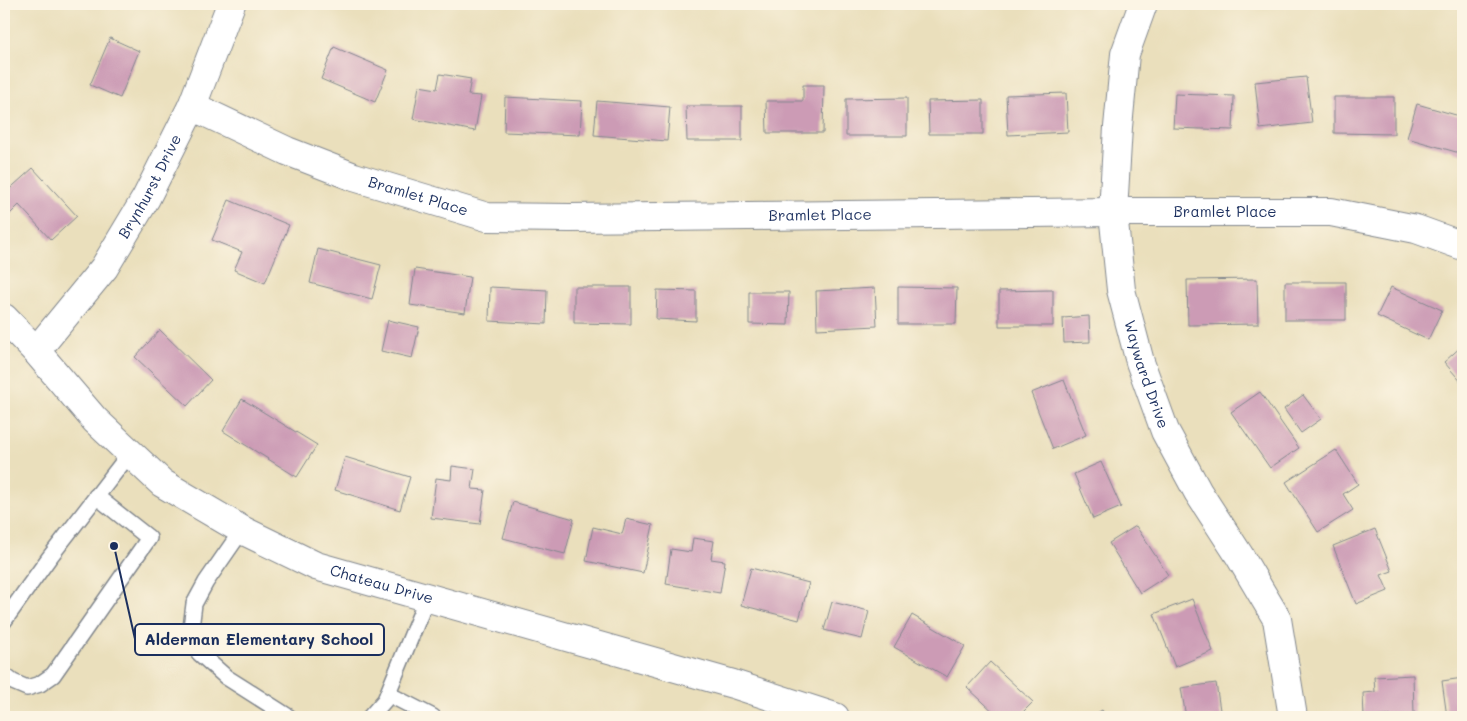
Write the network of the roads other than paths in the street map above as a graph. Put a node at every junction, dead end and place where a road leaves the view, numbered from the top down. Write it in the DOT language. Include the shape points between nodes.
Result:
graph roads {
  1 [pos="231,4"];
  2 [pos="1143,4"];
  3 [pos="192,106"];
  4 [pos="1113,212"];
  5 [pos="1463,246"];
  6 [pos="4,318"];
  7 [pos="36,351"];
  8 [pos="130,453"];
  9 [pos="96,496"];
  10 [pos="242,530"];
  11 [pos="427,598"];
  12 [pos="4,621"];
  13 [pos="4,675"];
  14 [pos="388,694"];
  15 [pos="289,717"];
  16 [pos="370,717"];
  17 [pos="433,717"];
  18 [pos="835,717"];
  19 [pos="1294,717"];
  1 -- 3 [label="street, Brynhurst Drive"];
  2 -- 4 [label="street, Wayward Drive" via="1125,54"];
  3 -- 4 [label="street, Bramlet Place" via="287,151 354,177 487,217"];
  3 -- 7 [label="street, Brynhurst Drive" via="146,198 104,268"];
  4 -- 5 [label="street, Bramlet Place" via="1332,212 1416,228"];
  4 -- 19 [label="street, Wayward Drive" via="1121,290 1140,362 1165,431 1198,492 1277,620"];
  6 -- 7 [label="street, Chateau Drive"];
  7 -- 8 [label="street, Chateau Drive" via="95,420"];
  8 -- 9 [label="lane"];
  8 -- 10 [label="street, Chateau Drive" via="162,483"];
  9 -- 12 [label="lane"];
  9 -- 13 [label="lane" via="149,538 53,675 28,688"];
  10 -- 11 [label="street, Chateau Drive" via="316,566"];
  10 -- 15 [label="lane" via="194,604 191,628 199,653 226,677"];
  11 -- 14 [label="lane"];
  11 -- 18 [label="street, Chateau Drive" via="733,684"];
  14 -- 16 [label="lane"];
  14 -- 17 [label="lane"];
}
